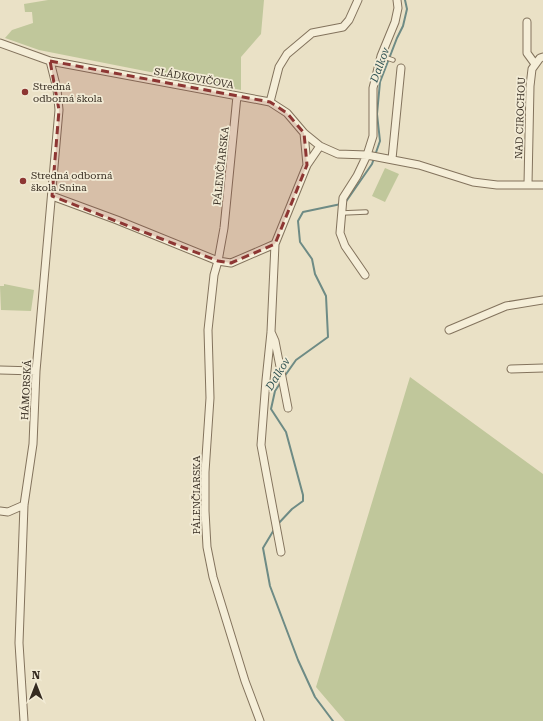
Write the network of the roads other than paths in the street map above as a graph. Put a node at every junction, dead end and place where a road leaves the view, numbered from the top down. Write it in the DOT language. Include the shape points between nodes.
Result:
graph roads {
  1 [pos="358,0"];
  2 [pos="397,0"];
  3 [pos="527,22"];
  4 [pos="0,43"];
  5 [pos="383,57"];
  6 [pos="543,57"];
  7 [pos="393,60"];
  8 [pos="50,61"];
  9 [pos="535,64"];
  10 [pos="401,68"];
  11 [pos="237,96"];
  12 [pos="270,102"];
  13 [pos="304,133"];
  14 [pos="320,146"];
  15 [pos="372,156"];
  16 [pos="392,159"];
  17 [pos="307,165"];
  18 [pos="528,184"];
  19 [pos="543,184"];
  20 [pos="52,196"];
  21 [pos="342,211"];
  22 [pos="366,212"];
  23 [pos="275,244"];
  24 [pos="218,261"];
  25 [pos="365,275"];
  26 [pos="543,300"];
  27 [pos="449,330"];
  28 [pos="271,332"];
  29 [pos="543,368"];
  30 [pos="511,369"];
  31 [pos="0,370"];
  32 [pos="36,371"];
  33 [pos="288,408"];
  34 [pos="24,505"];
  35 [pos="0,511"];
  36 [pos="281,552"];
  37 [pos="24,721"];
  38 [pos="260,721"];
  1 -- 12 [label="street" via="349,20 342,27 312,33 287,54 278,67"];
  2 -- 5 [label="street" via="395,22"];
  3 -- 9 [label="street" via="527,53"];
  4 -- 8 [label="street, SLÁDKOVIČOVA"];
  5 -- 7 [label="lane"];
  5 -- 15 [label="street" via="373,88"];
  6 -- 9 [label="street"];
  8 -- 11 [label="street, SLÁDKOVIČOVA"];
  8 -- 20 [label="street, HÁMORSKÁ" via="59,110"];
  9 -- 18 [label="street, NAD CIROCHOU" via="530,86"];
  10 -- 16 [label="street"];
  11 -- 12 [label="street, SLÁDKOVIČOVA"];
  11 -- 24 [label="street, PÁLENČIARSKA" via="229,187"];
  12 -- 13 [label="street, SLÁDKOVIČOVA" via="287,113"];
  13 -- 14 [label="street, SLÁDKOVIČOVA"];
  13 -- 17 [label="street"];
  14 -- 15 [label="street, SLÁDKOVIČOVA" via="338,154"];
  14 -- 17 [label="street"];
  15 -- 16 [label="street, SLÁDKOVIČOVA"];
  15 -- 21 [label="street" via="342,200"];
  16 -- 18 [label="street, SLÁDKOVIČOVA" via="419,164 473,182 497,185"];
  17 -- 23 [label="street"];
  18 -- 19 [label="street, SLÁDKOVIČOVA"];
  20 -- 24 [label="street"];
  20 -- 32 [label="street, HÁMORSKÁ"];
  21 -- 22 [label="lane"];
  21 -- 25 [label="street" via="340,233 345,246"];
  23 -- 24 [label="street" via="230,263"];
  23 -- 28 [label="street"];
  24 -- 38 [label="street, PÁLENČIARSKA" via="208,330 210,398 205,472 207,547 213,577"];
  26 -- 27 [label="street" via="506,306"];
  28 -- 33 [label="street" via="276,341"];
  28 -- 36 [label="street" via="261,445"];
  29 -- 30 [label="street"];
  31 -- 32 [label="street"];
  32 -- 34 [label="street, HÁMORSKÁ" via="33,444"];
  34 -- 35 [label="street" via="8,512"];
  34 -- 37 [label="street, HÁMORSKÁ" via="19,643"];
}
